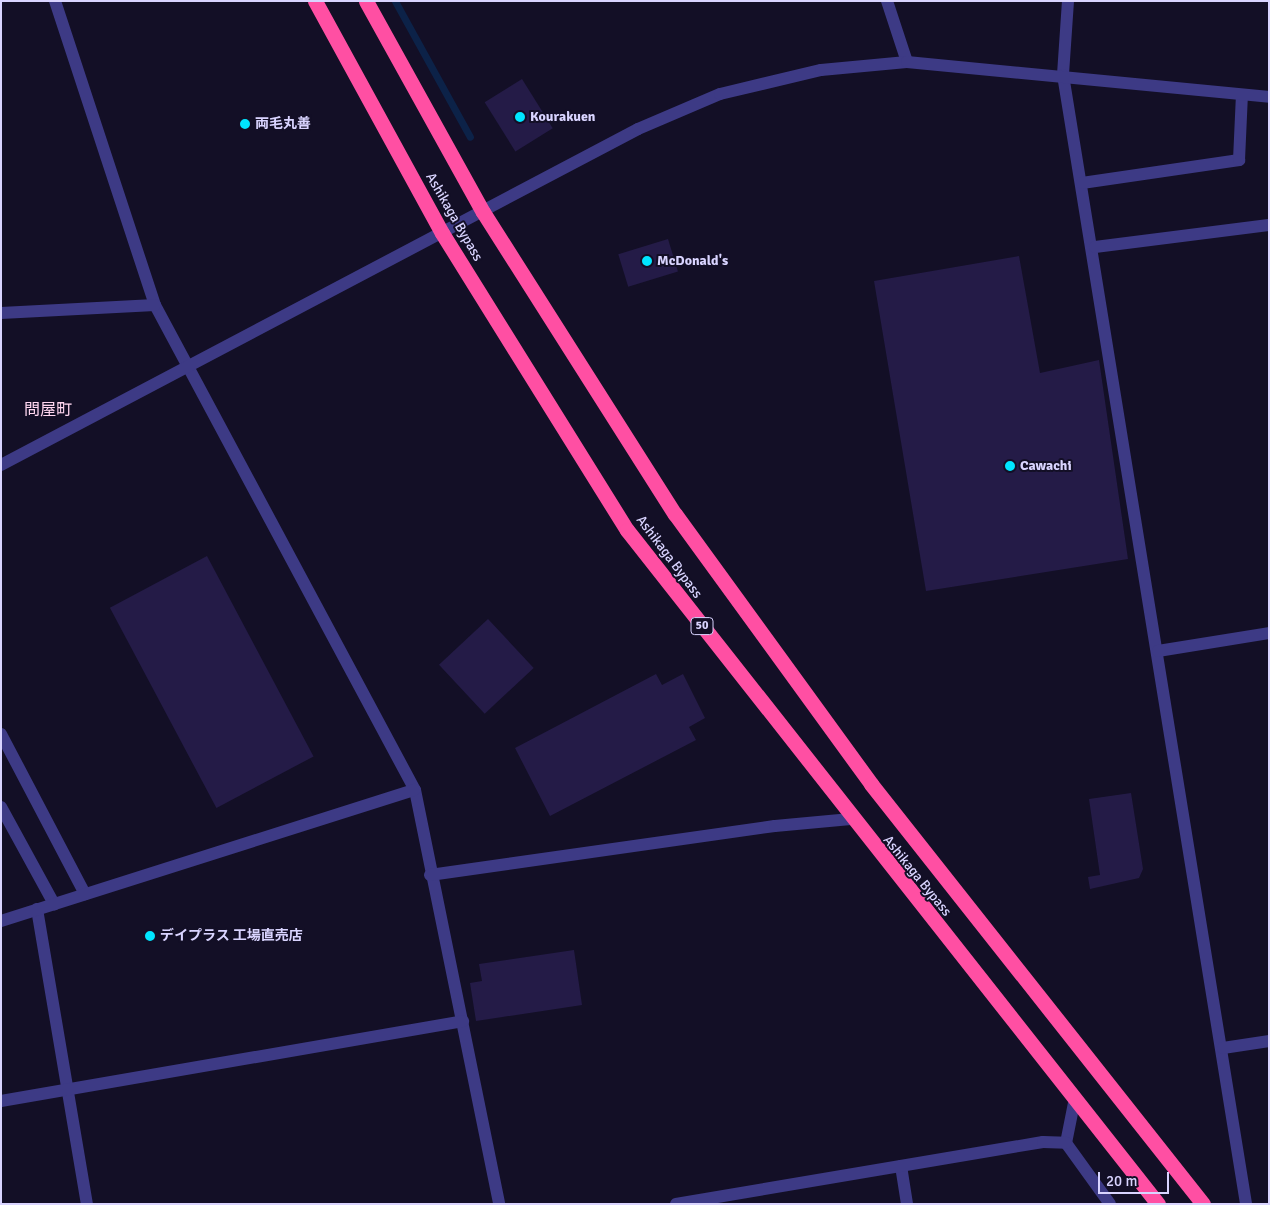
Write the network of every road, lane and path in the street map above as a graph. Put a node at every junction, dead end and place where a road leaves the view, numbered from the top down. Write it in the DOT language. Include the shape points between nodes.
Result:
graph roads {
  1 [pos="55,1"];
  2 [pos="315,1"];
  3 [pos="366,1"];
  4 [pos="887,1"];
  5 [pos="1068,1"];
  6 [pos="907,62"];
  7 [pos="1063,75"];
  8 [pos="1242,95"];
  9 [pos="1269,97"];
  10 [pos="1082,183"];
  11 [pos="482,212"];
  12 [pos="1269,225"];
  13 [pos="442,233"];
  14 [pos="1095,247"];
  15 [pos="155,305"];
  16 [pos="1,313"];
  17 [pos="189,366"];
  18 [pos="1,465"];
  19 [pos="1269,633"];
  20 [pos="1158,651"];
  21 [pos="1,734"];
  22 [pos="414,790"];
  23 [pos="1,807"];
  24 [pos="851,819"];
  25 [pos="430,875"];
  26 [pos="85,894"];
  27 [pos="54,904"];
  28 [pos="37,909"];
  29 [pos="1,921"];
  30 [pos="463,1020"];
  31 [pos="1269,1041"];
  32 [pos="1223,1048"];
  33 [pos="68,1091"];
  34 [pos="1075,1098"];
  35 [pos="1,1101"];
  36 [pos="1066,1143"];
  37 [pos="901,1166"];
  38 [pos="87,1204"];
  39 [pos="499,1204"];
  40 [pos="676,1204"];
  41 [pos="907,1204"];
  42 [pos="1110,1204"];
  43 [pos="1158,1204"];
  44 [pos="1203,1204"];
  45 [pos="1246,1204"];
  1 -- 15 [label="street"];
  2 -- 13 [label="highway, Ashikaga Bypass / 50"];
  3 -- 11 [label="highway, Ashikaga Bypass"];
  4 -- 6 [label="street"];
  5 -- 7 [label="street"];
  6 -- 7 [label="street"];
  6 -- 11 [label="street" via="820,70 720,94 638,129"];
  7 -- 8 [label="street"];
  7 -- 10 [label="street"];
  8 -- 9 [label="street"];
  8 -- 10 [label="street" via="1239,160"];
  10 -- 14 [label="street"];
  11 -- 13 [label="street"];
  11 -- 44 [label="highway, Ashikaga Bypass" via="681,522 872,784"];
  12 -- 14 [label="street"];
  13 -- 17 [label="street"];
  13 -- 24 [label="highway, Ashikaga Bypass / 50" via="627,530"];
  14 -- 20 [label="street"];
  15 -- 16 [label="street"];
  15 -- 17 [label="street"];
  17 -- 18 [label="street"];
  17 -- 22 [label="street"];
  19 -- 20 [label="street"];
  20 -- 32 [label="street"];
  21 -- 26 [label="street"];
  22 -- 25 [label="street"];
  22 -- 26 [label="street"];
  23 -- 27 [label="street"];
  24 -- 25 [label="street" via="775,826"];
  24 -- 34 [label="highway, Ashikaga Bypass / 50"];
  25 -- 30 [label="street"];
  26 -- 27 [label="street"];
  27 -- 28 [label="street"];
  28 -- 29 [label="street"];
  28 -- 33 [label="street"];
  30 -- 33 [label="street"];
  30 -- 39 [label="street"];
  31 -- 32 [label="street"];
  32 -- 45 [label="street"];
  33 -- 35 [label="street"];
  33 -- 38 [label="street"];
  34 -- 36 [label="street"];
  34 -- 43 [label="highway, Ashikaga Bypass / 50"];
  36 -- 37 [label="street" via="1043,1142"];
  36 -- 42 [label="street"];
  37 -- 40 [label="street"];
  37 -- 41 [label="street"];
}
